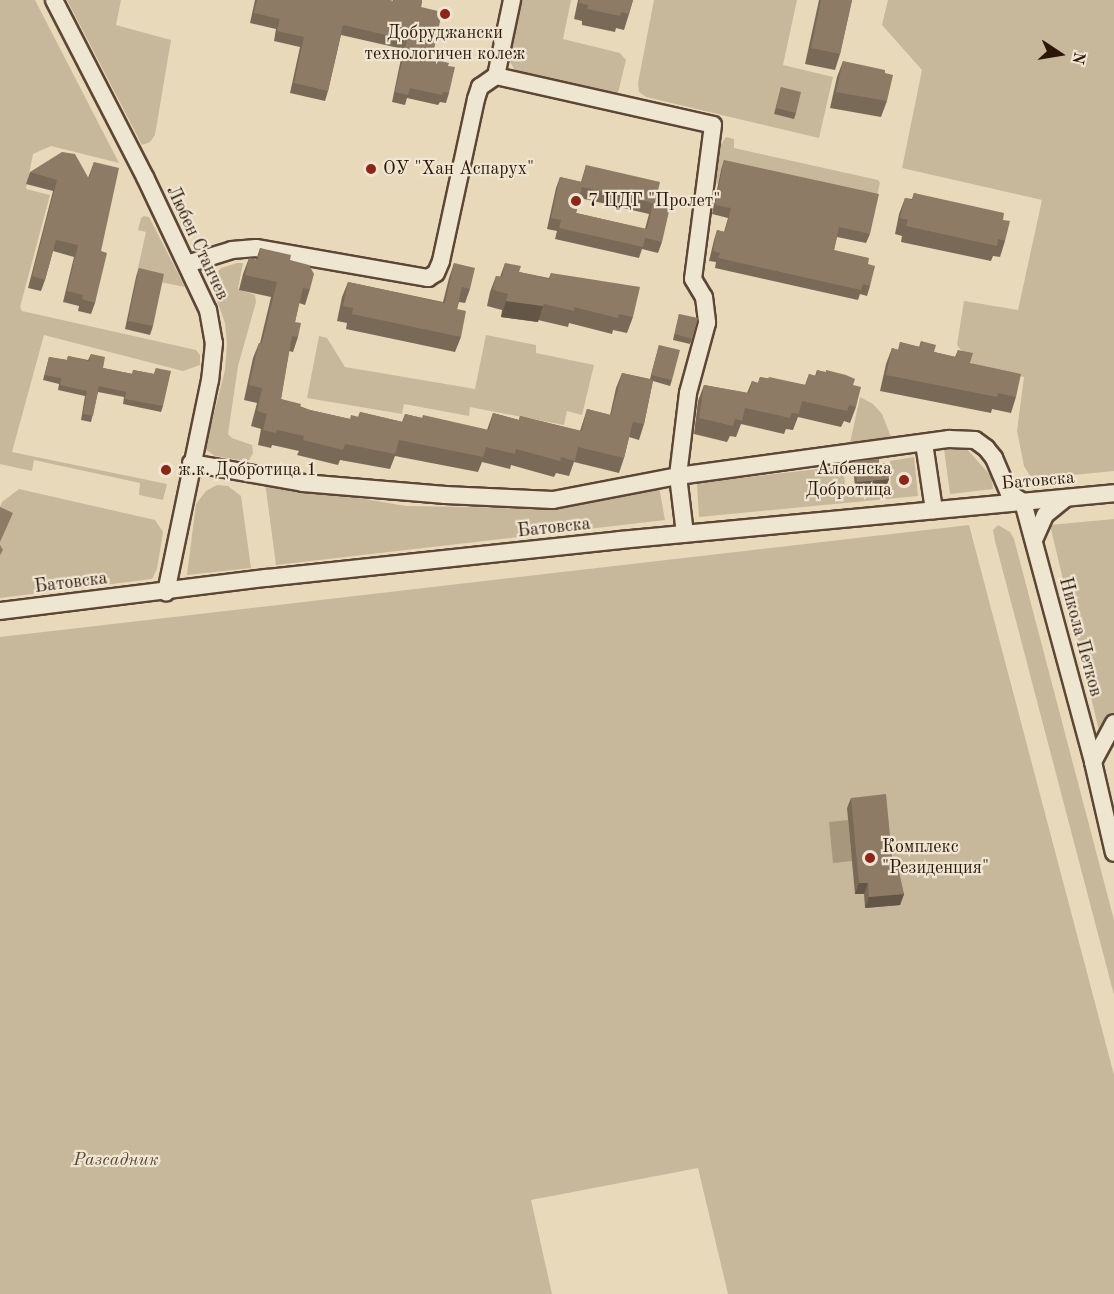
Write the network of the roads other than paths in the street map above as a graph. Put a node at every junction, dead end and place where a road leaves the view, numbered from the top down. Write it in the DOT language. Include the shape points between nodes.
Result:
graph roads {
  1 [pos="54,0"];
  2 [pos="513,0"];
  3 [pos="496,76"];
  4 [pos="187,264"];
  5 [pos="924,443"];
  6 [pos="191,463"];
  7 [pos="678,476"];
  8 [pos="1114,493"];
  9 [pos="1066,498"];
  10 [pos="1023,502"];
  11 [pos="934,510"];
  12 [pos="685,534"];
  13 [pos="1034,540"];
  14 [pos="166,592"];
  15 [pos="0,611"];
  16 [pos="1114,723"];
  17 [pos="1092,762"];
  18 [pos="1114,854"];
  1 -- 4 [label="street, Любен Станчев"];
  2 -- 3 [label="street"];
  3 -- 4 [label="street" via="488,79 478,93 441,261 436,273 428,278 256,248 232,250"];
  3 -- 7 [label="street" via="713,125 693,279 704,297 707,323 688,393"];
  4 -- 6 [label="street, Любен Станчев" via="207,310 214,343 210,380"];
  5 -- 7 [label="street"];
  5 -- 10 [label="street" via="975,440 994,458 1009,493"];
  5 -- 11 [label="street"];
  6 -- 7 [label="street" via="303,483 554,500"];
  6 -- 14 [label="street, Любен Станчев"];
  7 -- 12 [label="street"];
  8 -- 9 [label="street, Батовска"];
  9 -- 10 [label="street, Батовска"];
  9 -- 13 [label="street" via="1045,515"];
  10 -- 11 [label="street, Батовска"];
  10 -- 13 [label="street, Никола Петков"];
  11 -- 12 [label="street, Батовска"];
  12 -- 14 [label="street, Батовска"];
  13 -- 17 [label="street, Никола Петков"];
  14 -- 15 [label="street, Батовска"];
  16 -- 17 [label="street"];
  17 -- 18 [label="street, Никола Петков"];
}
